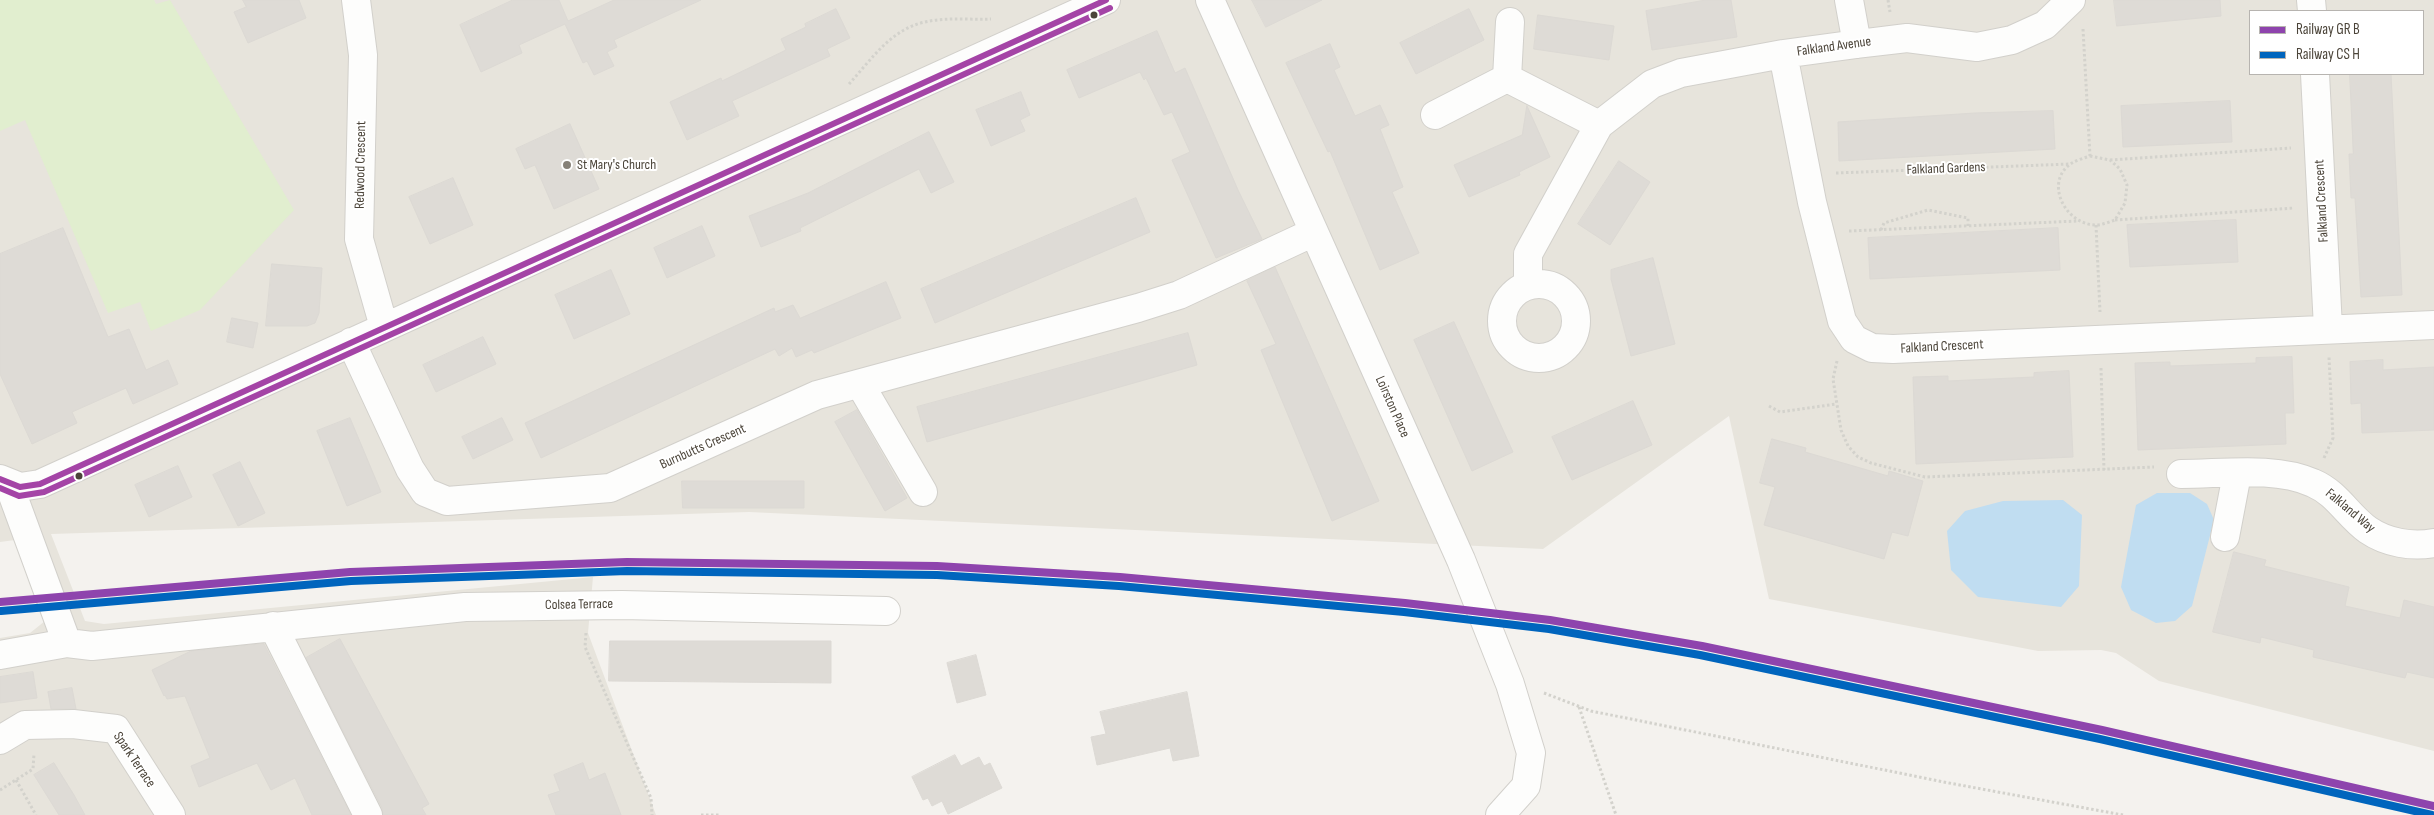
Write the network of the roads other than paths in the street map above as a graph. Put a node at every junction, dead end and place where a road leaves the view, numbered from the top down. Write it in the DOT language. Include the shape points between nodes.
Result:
graph roads {
  1 [pos="356,0"];
  2 [pos="1106,0"];
  3 [pos="1210,0"];
  4 [pos="1849,0"];
  5 [pos="2071,1"];
  6 [pos="1510,22"];
  7 [pos="1857,44"];
  8 [pos="1783,54"];
  9 [pos="2315,75"];
  10 [pos="1507,78"];
  11 [pos="1435,115"];
  12 [pos="1599,124"];
  13 [pos="1314,232"];
  14 [pos="1528,285"];
  15 [pos="2434,325"];
  16 [pos="384,327"];
  17 [pos="2328,328"];
  18 [pos="351,342"];
  19 [pos="860,384"];
  20 [pos="2181,474"];
  21 [pos="2237,474"];
  22 [pos="3,488"];
  23 [pos="923,492"];
  24 [pos="2225,537"];
  25 [pos="2434,543"];
  26 [pos="886,611"];
  27 [pos="273,626"];
  28 [pos="67,643"];
  29 [pos="0,655"];
  30 [pos="0,740"];
  31 [pos="171,815"];
  32 [pos="368,815"];
  33 [pos="1500,815"];
  1 -- 16 [label="street, Redwood Crescent" via="364,55 359,239"];
  2 -- 16 [label="street"];
  3 -- 13 [label="street, Loirston Place"];
  4 -- 7 [label="street"];
  5 -- 7 [label="street, Falkland Avenue" via="2045,25 2012,40 1977,47 1907,38"];
  6 -- 10 [label="street"];
  7 -- 8 [label="street, Falkland Avenue"];
  8 -- 12 [label="street, Falkland Avenue" via="1681,73 1652,84"];
  8 -- 17 [label="street, Falkland Crescent" via="1812,202 1842,322 1854,340 1872,348 1894,349"];
  9 -- 17 [label="street, Falkland Crescent"];
  10 -- 11 [label="street"];
  10 -- 12 [label="street"];
  12 -- 14 [label="street, Falkland Avenue" via="1528,254"];
  13 -- 19 [label="street, Burnbutts Crescent" via="1179,295"];
  13 -- 33 [label="street, Loirston Place" via="1461,560 1508,680 1531,753 1526,786"];
  15 -- 17 [label="street, Falkland Crescent"];
  16 -- 18 [label="street"];
  18 -- 19 [label="street, Burnbutts Crescent" via="410,469 425,492 447,501 610,488 817,395"];
  18 -- 22 [label="street" via="40,484"];
  19 -- 23 [label="street"];
  20 -- 21 [label="street, Falkland Way"];
  21 -- 24 [label="street"];
  21 -- 25 [label="street, Falkland Way" via="2273,471 2313,482 2334,495 2368,530 2417,546"];
  22 -- 28 [label="street" via="28,538"];
  26 -- 27 [label="street, Colsea Terrace" via="589,605 465,607"];
  27 -- 28 [label="street, Colsea Terrace" via="92,646"];
  27 -- 32 [label="street"];
  28 -- 29 [label="street, Colsea Terrace"];
  30 -- 31 [label="street, Spark Terrace" via="29,725 73,724 116,729"];
}
